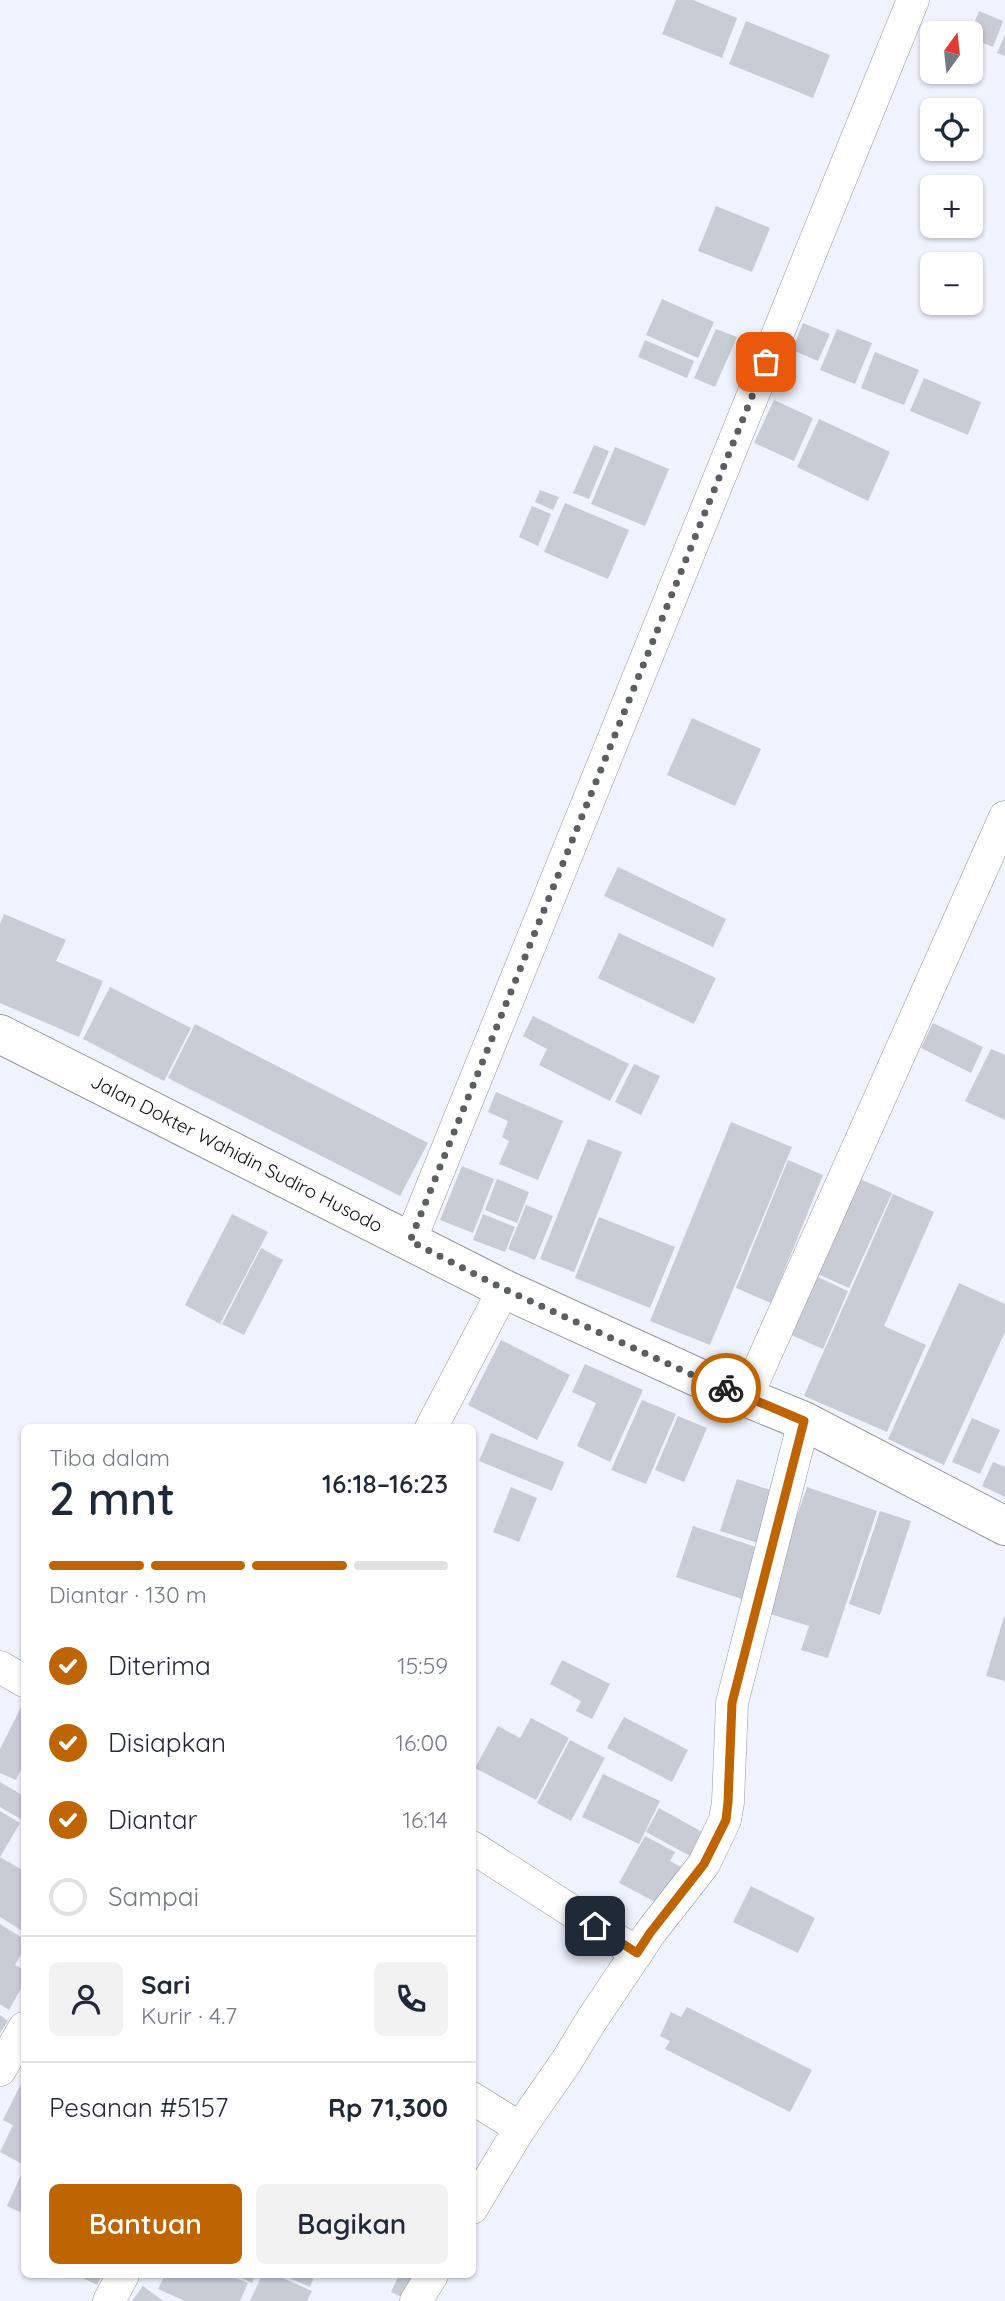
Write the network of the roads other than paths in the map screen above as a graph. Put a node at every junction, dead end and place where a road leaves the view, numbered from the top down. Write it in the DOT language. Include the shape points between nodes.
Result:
graph roads {
  1 [pos="913,0"];
  2 [pos="1005,817"];
  3 [pos="0,1034"];
  4 [pos="410,1241"];
  5 [pos="504,1289"];
  6 [pos="747,1396"];
  7 [pos="804,1421"];
  8 [pos="433,1424"];
  9 [pos="1005,1526"];
  10 [pos="0,1667"];
  11 [pos="21,1679"];
  12 [pos="476,1850"];
  13 [pos="637,1953"];
  14 [pos="21,2033"];
  15 [pos="0,2070"];
  16 [pos="476,2100"];
  17 [pos="520,2128"];
  18 [pos="476,2201"];
  19 [pos="121,2278"];
  20 [pos="430,2278"];
  21 [pos="109,2301"];
  22 [pos="415,2301"];
  1 -- 4 [label="street"];
  2 -- 6 [label="street"];
  3 -- 4 [label="main road, Jalan Dokter Wahidin Sudiro Husodo"];
  4 -- 5 [label="main road, Jalan Dokter Wahidin Sudiro Husodo"];
  5 -- 6 [label="main road, Jalan Dokter Wahidin Sudiro Husodo"];
  5 -- 8 [label="street"];
  6 -- 7 [label="main road, Jalan Dokter Wahidin Sudiro Husodo"];
  7 -- 9 [label="main road, Jalan Dokter Wahidin Sudiro Husodo"];
  7 -- 13 [label="street" via="732,1703 726,1820 704,1864"];
  10 -- 11 [label="street"];
  12 -- 13 [label="street"];
  13 -- 17 [label="street"];
  14 -- 15 [label="street"];
  16 -- 17 [label="street"];
  17 -- 18 [label="street"];
  19 -- 21 [label="street"];
  20 -- 22 [label="street"];
}
